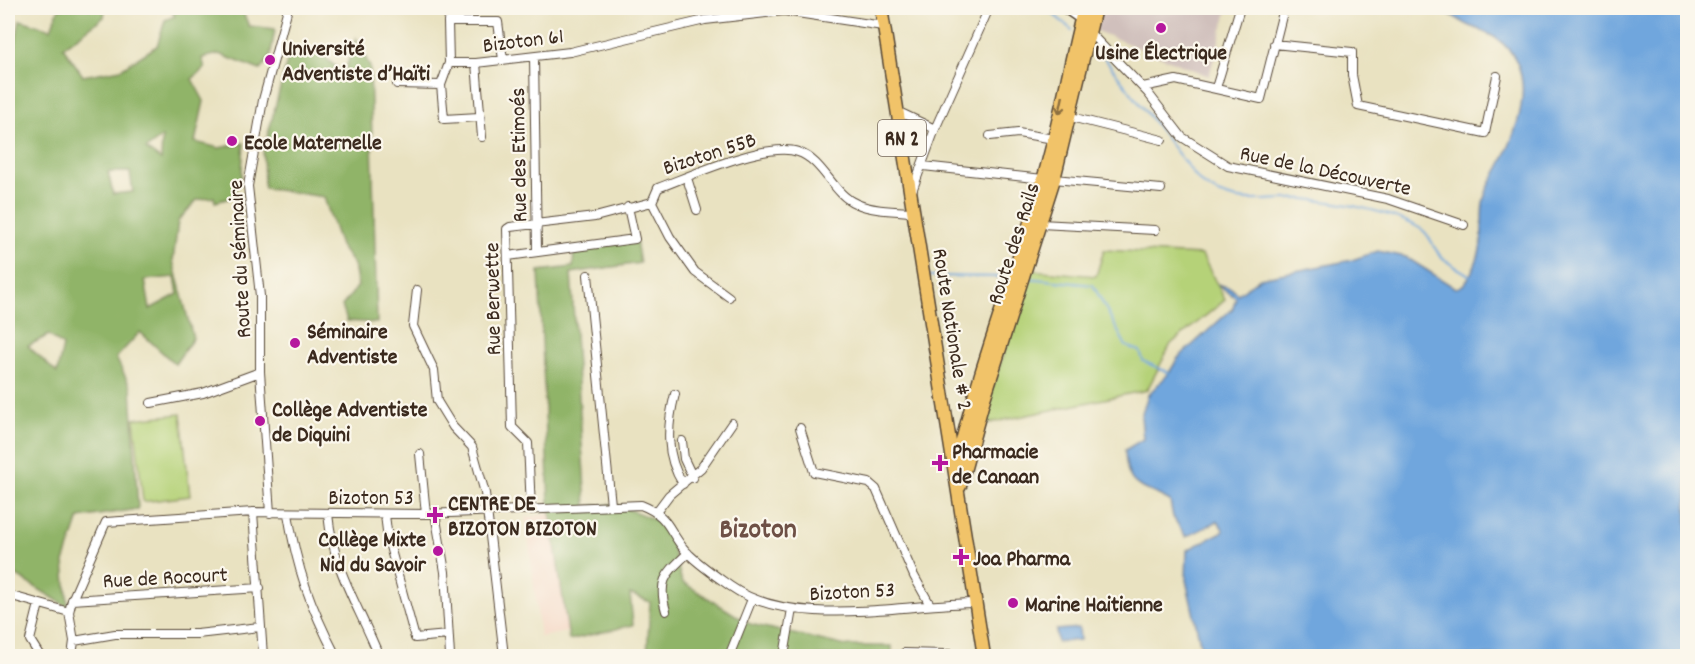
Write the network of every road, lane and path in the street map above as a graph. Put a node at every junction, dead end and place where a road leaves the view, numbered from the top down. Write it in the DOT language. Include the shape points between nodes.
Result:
graph roads {
  1 [pos="288,8"];
  2 [pos="881,8"];
  3 [pos="989,8"];
  4 [pos="1065,8"];
  5 [pos="1095,8"];
  6 [pos="1240,8"];
  7 [pos="1284,8"];
  8 [pos="1083,21"];
  9 [pos="883,26"];
  10 [pos="1274,44"];
  11 [pos="1079,49"];
  12 [pos="534,57"];
  13 [pos="503,60"];
  14 [pos="449,63"];
  15 [pos="476,63"];
  16 [pos="1497,76"];
  17 [pos="397,84"];
  18 [pos="441,85"];
  19 [pos="1143,87"];
  20 [pos="1216,88"];
  21 [pos="897,111"];
  22 [pos="479,117"];
  23 [pos="1071,117"];
  24 [pos="935,129"];
  25 [pos="990,136"];
  26 [pos="482,137"];
  27 [pos="1054,139"];
  28 [pos="1162,140"];
  29 [pos="923,166"];
  30 [pos="687,178"];
  31 [pos="1049,179"];
  32 [pos="1161,189"];
  33 [pos="911,192"];
  34 [pos="652,202"];
  35 [pos="628,207"];
  36 [pos="697,210"];
  37 [pos="914,212"];
  38 [pos="535,224"];
  39 [pos="1040,224"];
  40 [pos="1464,225"];
  41 [pos="1155,230"];
  42 [pos="537,252"];
  43 [pos="508,256"];
  44 [pos="1021,269"];
  45 [pos="588,275"];
  46 [pos="1015,289"];
  47 [pos="417,290"];
  48 [pos="729,297"];
  49 [pos="260,372"];
  50 [pos="675,394"];
  51 [pos="151,404"];
  52 [pos="944,406"];
  53 [pos="969,411"];
  54 [pos="732,423"];
  55 [pos="800,428"];
  56 [pos="682,441"];
  57 [pos="420,454"];
  58 [pos="956,466"];
  59 [pos="693,478"];
  60 [pos="683,484"];
  61 [pos="959,490"];
  62 [pos="611,506"];
  63 [pos="531,509"];
  64 [pos="657,511"];
  65 [pos="253,512"];
  66 [pos="487,512"];
  67 [pos="270,513"];
  68 [pos="435,513"];
  69 [pos="288,514"];
  70 [pos="328,514"];
  71 [pos="426,514"];
  72 [pos="385,515"];
  73 [pos="688,553"];
  74 [pos="260,588"];
  75 [pos="752,599"];
  76 [pos="8,600"];
  77 [pos="72,600"];
  78 [pos="929,603"];
  79 [pos="975,603"];
  80 [pos="39,604"];
  81 [pos="792,609"];
  82 [pos="666,611"];
  83 [pos="69,612"];
  84 [pos="260,627"];
  85 [pos="448,635"];
  86 [pos="74,641"];
  87 [pos="903,653"];
  88 [pos="336,656"];
  89 [pos="984,656"];
  90 [pos="40,657"];
  91 [pos="72,657"];
  92 [pos="263,657"];
  93 [pos="379,657"];
  94 [pos="450,657"];
  95 [pos="504,657"];
  96 [pos="729,657"];
  97 [pos="784,657"];
  1 -- 49 [label="street, Route du Séminaire" via="263,100 248,186 260,296"];
  2 -- 9 [label="main road, Route Nationale # 2 / RN 2"];
  3 -- 24 [label="street"];
  4 -- 8 [label="street"];
  5 -- 8 [label="main road, Route des Rails"];
  6 -- 20 [label="street"];
  7 -- 10 [label="street"];
  8 -- 11 [label="main road, Route des Rails"];
  8 -- 19 [label="street, Rue de la Découverte"];
  9 -- 12 [label="street, Bizoton 61" via="784,11 705,20"];
  9 -- 21 [label="main road, Route Nationale # 2 / RN 2"];
  10 -- 16 [label="street" via="1352,52 1358,106 1485,133"];
  10 -- 20 [label="street" via="1261,99"];
  11 -- 23 [label="main road, Route des Rails"];
  11 -- 27 [label="main road, Route des Rails, one-way"];
  12 -- 13 [label="street, Bizoton 61"];
  12 -- 38 [label="street, Rue des Etimoés"];
  13 -- 14 [label="street" via="498,22 450,21"];
  13 -- 15 [label="street, Bizoton 61"];
  14 -- 15 [label="street, Bizoton 61"];
  14 -- 18 [label="street"];
  15 -- 22 [label="street"];
  17 -- 18 [label="street"];
  18 -- 22 [label="street" via="444,119"];
  19 -- 20 [label="street" via="1176,80"];
  19 -- 40 [label="street, Rue de la Découverte" via="1182,137 1228,166 1388,199"];
  21 -- 24 [label="street"];
  21 -- 33 [label="main road, Route Nationale # 2 / RN 2"];
  22 -- 26 [label="street"];
  23 -- 28 [label="street"];
  23 -- 31 [label="main road, Route des Rails"];
  24 -- 29 [label="street"];
  25 -- 27 [label="street" via="1018,133"];
  27 -- 31 [label="main road, Route des Rails"];
  29 -- 31 [label="street"];
  29 -- 33 [label="street"];
  30 -- 34 [label="street, Bizoton 55B" via="656,189"];
  30 -- 36 [label="street"];
  30 -- 37 [label="street, Bizoton 55B" via="751,154 791,150 801,152 854,203"];
  31 -- 32 [label="street"];
  31 -- 39 [label="main road, Route des Rails"];
  31 -- 44 [label="main road, Route des Rails"];
  33 -- 37 [label="main road, Route Nationale # 2 / RN 2"];
  34 -- 35 [label="street, Rue Berwette"];
  34 -- 48 [label="street, Bizoton 55B" via="695,272"];
  35 -- 38 [label="street, Rue Berwette" via="596,217"];
  35 -- 42 [label="street" via="635,239"];
  37 -- 52 [label="main road, Route Nationale # 2 / RN 2"];
  38 -- 42 [label="street, Rue des Etimoés"];
  38 -- 43 [label="street, Rue Berwette" via="508,228"];
  39 -- 41 [label="street"];
  39 -- 44 [label="main road, Route des Rails"];
  42 -- 43 [label="street"];
  43 -- 63 [label="street, Rue Berwette" via="512,427 528,443"];
  44 -- 46 [label="main road, Route des Rails"];
  45 -- 62 [label="street"];
  46 -- 53 [label="main road, Route des Rails"];
  46 -- 61 [label="main road, Route des Rails"];
  47 -- 66 [label="street" via="413,326 434,370 436,401 472,447"];
  49 -- 51 [label="street" via="203,393"];
  49 -- 67 [label="street, Route du Séminaire"];
  50 -- 60 [label="street" via="670,412 669,451"];
  52 -- 53 [label="main road" via="951,414"];
  52 -- 58 [label="main road, Route Nationale # 2 / RN 2"];
  53 -- 58 [label="main road, Route des Rails"];
  54 -- 59 [label="street"];
  55 -- 78 [label="street" via="814,472 868,483 876,489"];
  56 -- 59 [label="street" via="684,459"];
  57 -- 71 [label="street"];
  58 -- 61 [label="main road, Route Nationale # 2 / RN 2"];
  59 -- 60 [label="street"];
  60 -- 64 [label="street"];
  61 -- 79 [label="main road, Route Nationale # 2 / RN 2"];
  62 -- 63 [label="street, Bizoton 53"];
  62 -- 64 [label="street, Bizoton 53" via="641,505"];
  63 -- 66 [label="street, Bizoton 53"];
  64 -- 73 [label="street, Bizoton 53"];
  65 -- 67 [label="street, Bizoton 53"];
  65 -- 74 [label="street"];
  65 -- 77 [label="street, Bizoton 53" via="106,522"];
  66 -- 68 [label="street, Bizoton 53"];
  66 -- 95 [label="street"];
  67 -- 69 [label="street, Bizoton 53"];
  68 -- 71 [label="street, Bizoton 53"];
  68 -- 85 [label="street" via="445,572"];
  69 -- 70 [label="street, Bizoton 53"];
  69 -- 88 [label="street" via="296,560 315,615"];
  70 -- 72 [label="street, Bizoton 53"];
  70 -- 93 [label="street" via="343,582"];
  71 -- 72 [label="street, Bizoton 53"];
  72 -- 85 [label="street" via="415,638"];
  73 -- 75 [label="street, Bizoton 53"];
  73 -- 82 [label="street" via="662,583"];
  74 -- 77 [label="street, Rue de Rocourt"];
  74 -- 84 [label="street"];
  75 -- 81 [label="street, Bizoton 53"];
  75 -- 96 [label="street"];
  76 -- 80 [label="street" via="12,596"];
  77 -- 83 [label="street, Bizoton 53"];
  78 -- 79 [label="street, Bizoton 53"];
  78 -- 81 [label="street, Bizoton 53" via="845,611"];
  79 -- 89 [label="main road, Route Nationale # 2 / RN 2"];
  80 -- 83 [label="street"];
  80 -- 90 [label="street" via="30,640"];
  81 -- 97 [label="street"];
  83 -- 86 [label="street, Bizoton 53"];
  84 -- 86 [label="street" via="197,634 115,634"];
  84 -- 92 [label="street"];
  85 -- 94 [label="street"];
  86 -- 91 [label="street, Bizoton 53"];
  87 -- 89 [label="street"];
}
